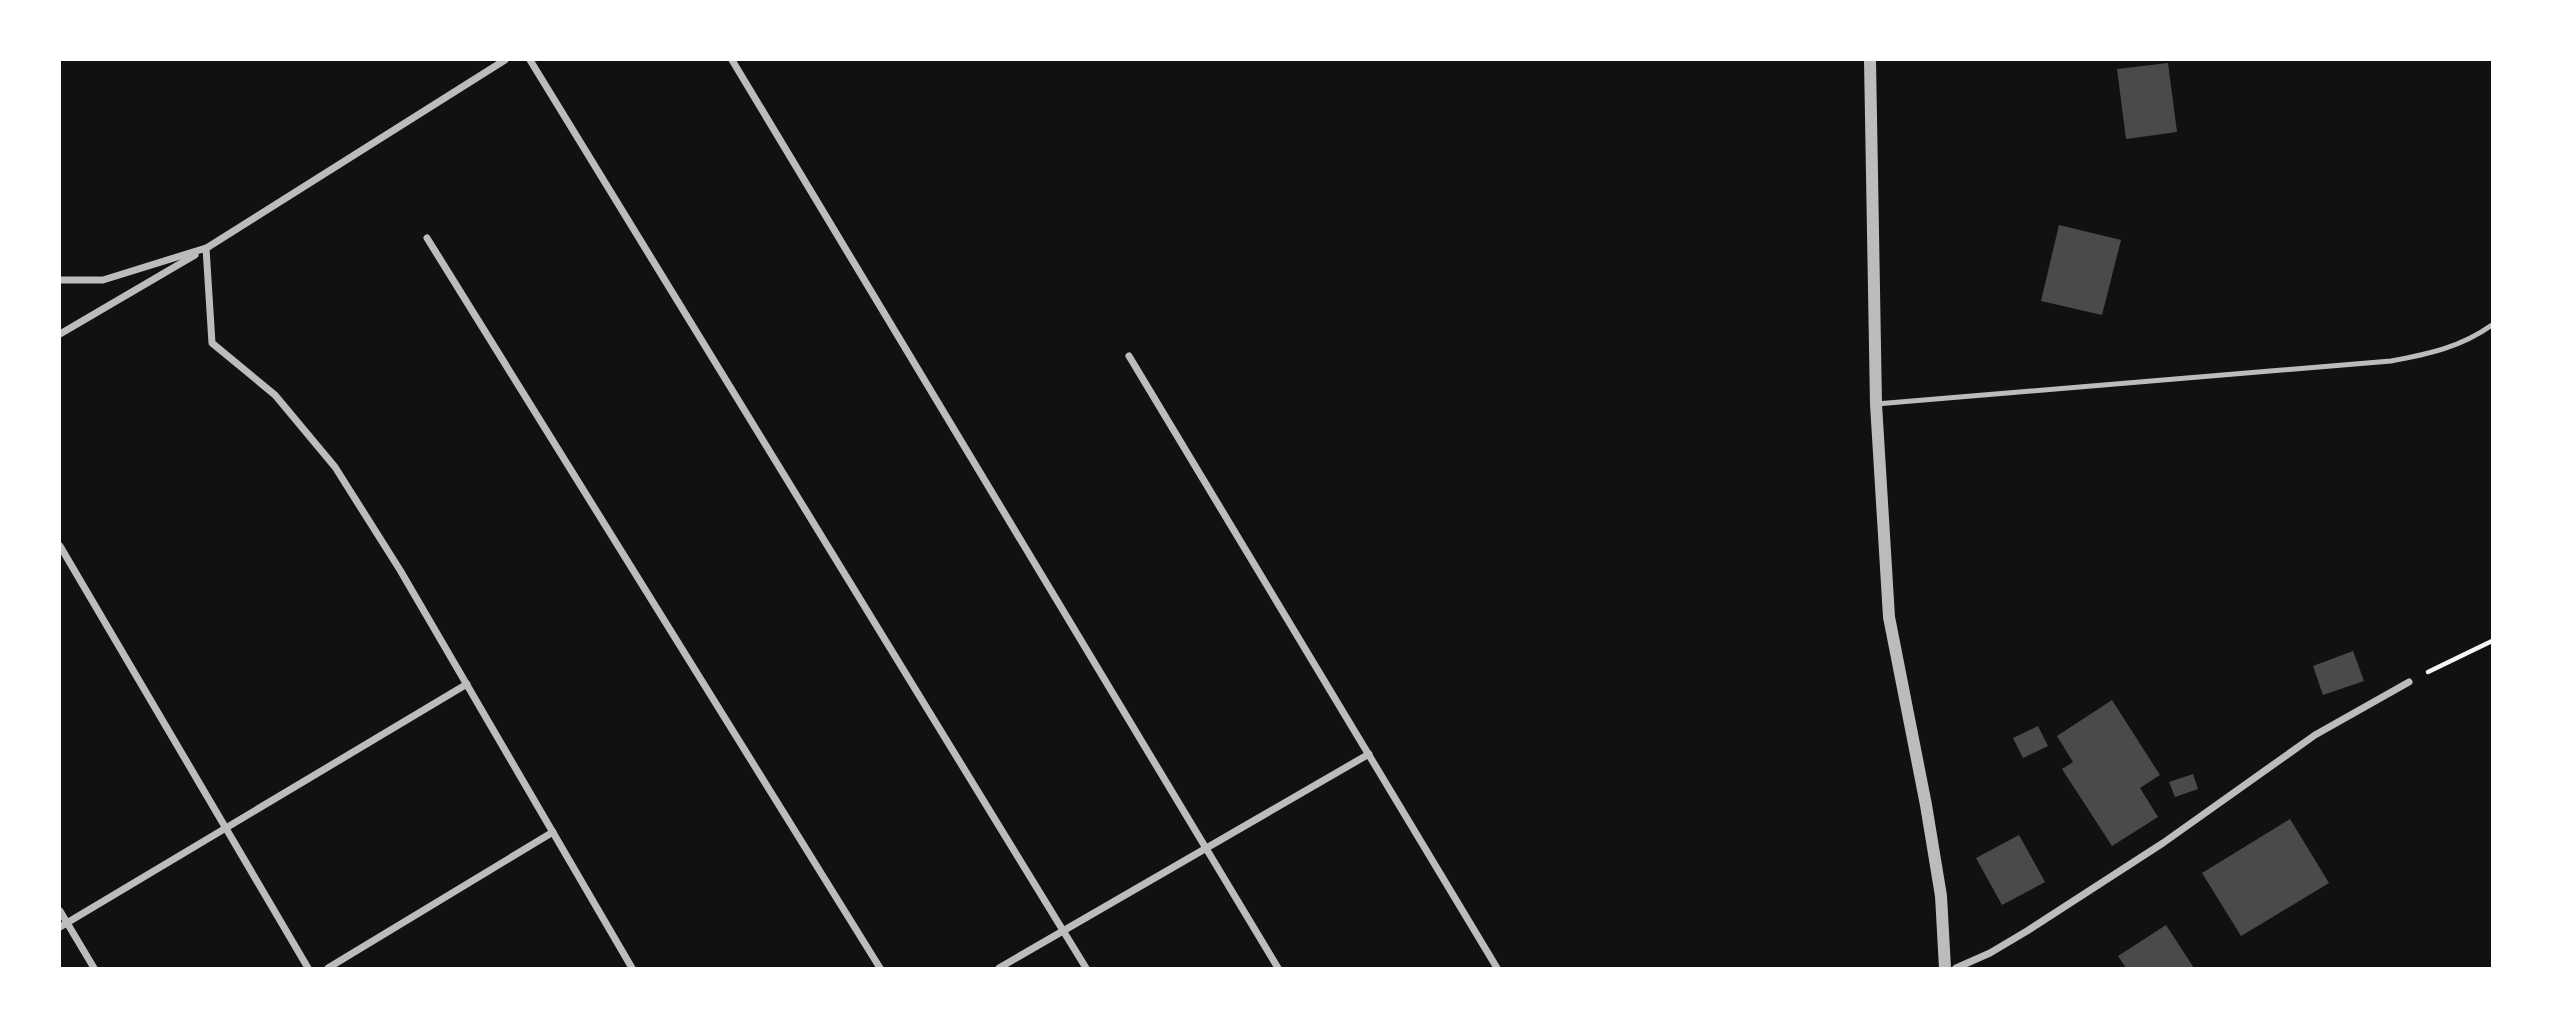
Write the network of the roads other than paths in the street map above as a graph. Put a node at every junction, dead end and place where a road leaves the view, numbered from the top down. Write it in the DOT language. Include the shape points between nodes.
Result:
graph roads {
  1 [pos="505,60"];
  2 [pos="530,60"];
  3 [pos="732,60"];
  4 [pos="1870,60"];
  5 [pos="427,238"];
  6 [pos="206,248"];
  7 [pos="60,280"];
  8 [pos="2493,326"];
  9 [pos="60,334"];
  10 [pos="1129,356"];
  11 [pos="1877,404"];
  12 [pos="60,546"];
  13 [pos="2409,682"];
  14 [pos="467,684"];
  15 [pos="1369,754"];
  16 [pos="226,828"];
  17 [pos="553,832"];
  18 [pos="1206,849"];
  19 [pos="60,911"];
  20 [pos="63,925"];
  21 [pos="1063,932"];
  22 [pos="94,968"];
  23 [pos="308,968"];
  24 [pos="328,968"];
  25 [pos="632,968"];
  26 [pos="880,968"];
  27 [pos="999,968"];
  28 [pos="1086,968"];
  29 [pos="1278,968"];
  30 [pos="1497,968"];
  31 [pos="1945,968"];
  32 [pos="1956,968"];
  1 -- 6 [label="street"];
  2 -- 21 [label="street"];
  3 -- 18 [label="street"];
  4 -- 11 [label="street"];
  5 -- 26 [label="street"];
  6 -- 7 [label="street" via="103,280"];
  6 -- 9 [label="street"];
  6 -- 14 [label="street" via="212,343 275,395 335,467"];
  8 -- 11 [label="lane" via="2440,352 2391,361"];
  10 -- 15 [label="street"];
  11 -- 31 [label="street" via="1889,617 1941,896"];
  12 -- 16 [label="street"];
  13 -- 32 [label="street" via="2315,735 2028,931"];
  14 -- 16 [label="street"];
  14 -- 17 [label="street"];
  15 -- 18 [label="street"];
  15 -- 30 [label="street"];
  16 -- 20 [label="street"];
  16 -- 23 [label="street"];
  17 -- 24 [label="street"];
  17 -- 25 [label="street"];
  18 -- 21 [label="street"];
  18 -- 29 [label="street"];
  19 -- 20 [label="street"];
  20 -- 22 [label="street"];
  21 -- 27 [label="street"];
  21 -- 28 [label="street"];
}
